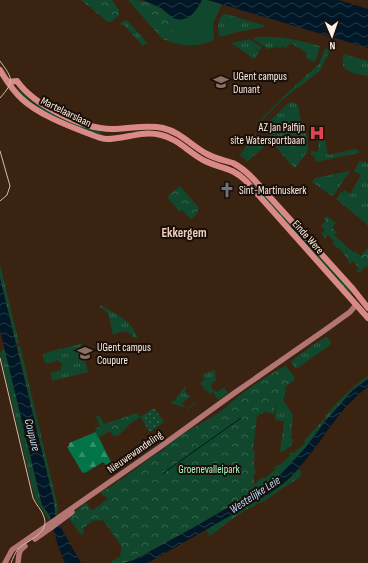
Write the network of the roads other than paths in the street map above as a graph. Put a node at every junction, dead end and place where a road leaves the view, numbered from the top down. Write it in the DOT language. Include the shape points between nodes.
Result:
graph roads {
  1 [pos="0,70"];
  2 [pos="8,82"];
  3 [pos="242,169"];
  4 [pos="232,170"];
  5 [pos="360,298"];
  6 [pos="358,307"];
  7 [pos="368,308"];
  8 [pos="368,318"];
  9 [pos="326,331"];
  10 [pos="304,345"];
  11 [pos="297,353"];
  12 [pos="285,360"];
  13 [pos="274,365"];
  14 [pos="268,373"];
  15 [pos="252,383"];
  16 [pos="214,408"];
  17 [pos="204,419"];
  18 [pos="179,433"];
  19 [pos="51,525"];
  20 [pos="5,563"];
  21 [pos="18,563"];
  1 -- 2 [label="main road, Martelaarslaan"];
  2 -- 3 [label="main road, Martelaarslaan" via="17,81 42,104 90,126 103,129 162,127 175,132 205,153"];
  2 -- 4 [label="main road, Martelaarslaan" via="23,100 59,122 109,139 156,133 175,140 204,161"];
  3 -- 5 [label="main road, Einde Were"];
  4 -- 6 [label="main road, Einde Were" via="246,181"];
  5 -- 6 [label="main road"];
  5 -- 7 [label="main road, Einde Were"];
  6 -- 8 [label="main road, Einde Were"];
  6 -- 9 [label="main road, Nieuwewandeling"];
  9 -- 10 [label="main road, Nieuwewandeling"];
  9 -- 11 [label="main road, Nieuwewandeling"];
  10 -- 11 [label="main road, Nieuwewandeling"];
  10 -- 12 [label="main road, Nieuwewandeling"];
  11 -- 12 [label="main road, Nieuwewandeling"];
  12 -- 13 [label="main road, Nieuwewandeling"];
  12 -- 14 [label="main road, Nieuwewandeling"];
  13 -- 14 [label="main road, Nieuwewandeling"];
  13 -- 15 [label="main road, Nieuwewandeling"];
  14 -- 15 [label="main road, Nieuwewandeling"];
  15 -- 16 [label="main road, Nieuwewandeling"];
  15 -- 17 [label="main road, Nieuwewandeling"];
  16 -- 17 [label="main road, Nieuwewandeling"];
  16 -- 18 [label="main road, Nieuwewandeling"];
  17 -- 18 [label="main road, Nieuwewandeling"];
  18 -- 19 [label="main road, Nieuwewandeling"];
  19 -- 20 [label="main road" via="12,550"];
  19 -- 21 [label="main road" via="21,549"];
}
